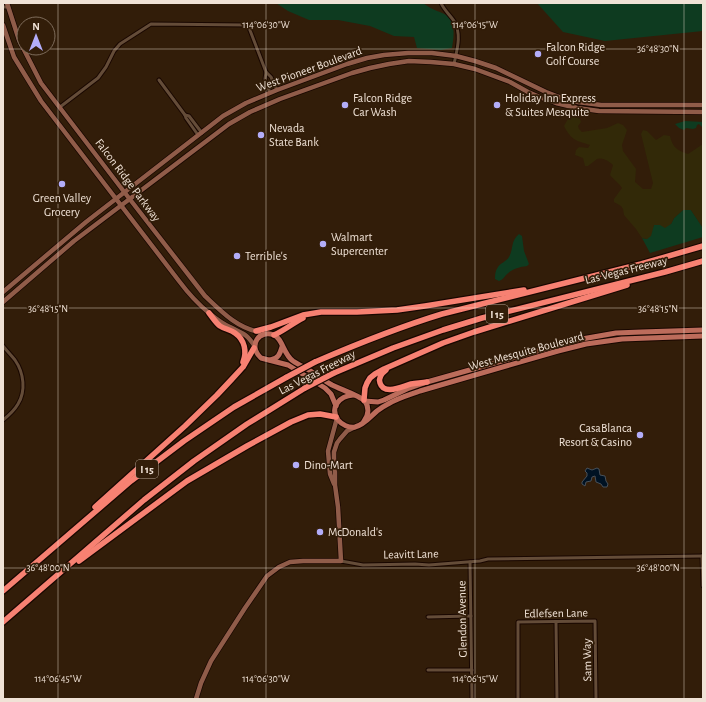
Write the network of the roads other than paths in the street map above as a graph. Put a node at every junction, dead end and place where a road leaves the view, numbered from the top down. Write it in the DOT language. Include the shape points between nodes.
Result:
graph roads {
  1 [pos="441,3"];
  2 [pos="6,6"];
  3 [pos="3,25"];
  4 [pos="456,56"];
  5 [pos="454,64"];
  6 [pos="266,72"];
  7 [pos="159,80"];
  8 [pos="277,90"];
  9 [pos="270,93"];
  10 [pos="280,99"];
  11 [pos="273,102"];
  12 [pos="703,106"];
  13 [pos="60,107"];
  14 [pos="703,112"];
  15 [pos="200,134"];
  16 [pos="124,193"];
  17 [pos="117,199"];
  18 [pos="129,199"];
  19 [pos="121,205"];
  20 [pos="74,232"];
  21 [pos="703,246"];
  22 [pos="67,247"];
  23 [pos="703,261"];
  24 [pos="665,272"];
  25 [pos="564,284"];
  26 [pos="3,292"];
  27 [pos="3,302"];
  28 [pos="209,313"];
  29 [pos="308,314"];
  30 [pos="703,330"];
  31 [pos="256,331"];
  32 [pos="272,335"];
  33 [pos="703,336"];
  34 [pos="3,346"];
  35 [pos="282,346"];
  36 [pos="254,347"];
  37 [pos="269,361"];
  38 [pos="388,368"];
  39 [pos="232,379"];
  40 [pos="427,382"];
  41 [pos="353,395"];
  42 [pos="364,400"];
  43 [pos="335,408"];
  44 [pos="336,418"];
  45 [pos="3,420"];
  46 [pos="364,422"];
  47 [pos="355,427"];
  48 [pos="335,485"];
  49 [pos="703,556"];
  50 [pos="341,561"];
  51 [pos="470,562"];
  52 [pos="18,577"];
  53 [pos="45,586"];
  54 [pos="703,586"];
  55 [pos="3,591"];
  56 [pos="471,616"];
  57 [pos="428,617"];
  58 [pos="595,621"];
  59 [pos="3,622"];
  60 [pos="556,622"];
  61 [pos="428,670"];
  62 [pos="472,670"];
  63 [pos="196,699"];
  64 [pos="472,699"];
  65 [pos="518,699"];
  66 [pos="557,699"];
  67 [pos="596,699"];
  1 -- 4 [label="street" via="458,28"];
  2 -- 13 [label="main road, Falcon Ridge Parkway" via="19,40 41,83"];
  3 -- 17 [label="main road, Falcon Ridge Parkway" via="14,57 41,101"];
  4 -- 5 [label="street"];
  4 -- 8 [label="main road, West Pioneer Boulevard" via="408,53 367,58"];
  4 -- 12 [label="main road, West Pioneer Boulevard" via="496,68 532,86 578,102 601,105"];
  5 -- 10 [label="main road, West Pioneer Boulevard" via="389,64 352,73"];
  5 -- 14 [label="main road, West Pioneer Boulevard" via="495,76 542,98 577,108 599,111"];
  6 -- 8 [label="street"];
  6 -- 9 [label="street" via="265,79"];
  6 -- 13 [label="street" via="248,25 151,24 120,44 98,78"];
  7 -- 15 [label="street" via="185,115 189,116"];
  8 -- 9 [label="main road, West Pioneer Boulevard"];
  8 -- 10 [label="main road"];
  9 -- 11 [label="main road"];
  9 -- 15 [label="main road, West Pioneer Boulevard" via="246,103"];
  10 -- 11 [label="main road, West Pioneer Boulevard"];
  11 -- 18 [label="main road, West Pioneer Boulevard" via="229,124"];
  13 -- 16 [label="main road, Falcon Ridge Parkway"];
  15 -- 16 [label="main road, West Pioneer Boulevard"];
  16 -- 17 [label="main road, West Pioneer Boulevard"];
  16 -- 18 [label="main road, Falcon Ridge Parkway"];
  17 -- 19 [label="main road, Falcon Ridge Parkway"];
  17 -- 20 [label="main road, West Pioneer Boulevard"];
  18 -- 19 [label="main road, West Pioneer Boulevard"];
  18 -- 31 [label="main road, Falcon Ridge Parkway" via="205,296 235,323"];
  19 -- 22 [label="main road, West Pioneer Boulevard"];
  19 -- 28 [label="main road, Falcon Ridge Parkway" via="190,294"];
  20 -- 22 [label="main road" via="75,236"];
  20 -- 26 [label="main road, West Pioneer Boulevard"];
  21 -- 25 [label="highway, Las Vegas Freeway / I 15"];
  22 -- 27 [label="main road, West Pioneer Boulevard"];
  23 -- 24 [label="highway, Las Vegas Freeway / I 15"];
  24 -- 38 [label="highway" via="474,332"];
  24 -- 53 [label="highway, Las Vegas Freeway / I 15, bridge" via="482,318 400,345 334,373 247,424 194,461 144,500"];
  25 -- 29 [label="highway" via="396,310"];
  25 -- 52 [label="highway, Las Vegas Freeway / I 15, bridge" via="416,322 344,350 287,377 234,407 184,441 131,481"];
  28 -- 36 [label="main road, Falcon Ridge Parkway" via="249,337"];
  28 -- 39 [label="highway" via="220,325 235,333 244,344 245,358"];
  29 -- 31 [label="highway"];
  29 -- 32 [label="highway" via="283,331"];
  30 -- 40 [label="main road, West Mesquite Boulevard" via="622,333 576,340"];
  31 -- 32 [label="main road, Falcon Ridge Parkway"];
  32 -- 35 [label="main road"];
  32 -- 36 [label="main road" via="263,335"];
  33 -- 46 [label="main road, West Mesquite Boulevard" via="622,339 565,349 400,398"];
  34 -- 45 [label="street" via="15,361 23,378 22,393 17,406"];
  35 -- 37 [label="main road" via="279,355"];
  35 -- 41 [label="main road" via="293,361"];
  36 -- 37 [label="main road, Falcon Ridge Parkway" via="261,358"];
  36 -- 39 [label="highway" via="243,367"];
  37 -- 43 [label="main road, Falcon Ridge Parkway" via="288,365 325,388 331,394"];
  38 -- 40 [label="highway" via="382,373 380,380 385,389"];
  38 -- 42 [label="highway" via="370,378 365,388"];
  39 -- 52 [label="highway" via="185,426"];
  40 -- 42 [label="main road, West Mesquite Boulevard" via="378,402"];
  41 -- 42 [label="main road"];
  41 -- 43 [label="main road" via="340,400"];
  42 -- 46 [label="main road" via="368,407"];
  43 -- 44 [label="main road, Falcon Ridge Parkway"];
  44 -- 47 [label="main road" via="344,426"];
  44 -- 48 [label="main road, Falcon Ridge Parkway" via="328,451 330,474"];
  44 -- 53 [label="highway" via="314,414 300,418 201,472"];
  46 -- 47 [label="main road, Falcon Ridge Parkway"];
  47 -- 48 [label="main road, Falcon Ridge Parkway" via="343,436 335,448"];
  48 -- 50 [label="main road, Falcon Ridge Parkway"];
  49 -- 51 [label="street, Leavitt Lane" via="488,559"];
  49 -- 54 [label="street"];
  50 -- 51 [label="street, Leavitt Lane" via="363,565"];
  50 -- 63 [label="main road, Leavitt Lane" via="290,562 267,576 211,661"];
  51 -- 56 [label="street, Glendon Avenue"];
  52 -- 55 [label="highway, Las Vegas Freeway / I 15"];
  53 -- 59 [label="highway, Las Vegas Freeway / I 15"];
  56 -- 57 [label="street"];
  56 -- 62 [label="street, Glendon Avenue"];
  58 -- 60 [label="street, Edlefsen Lane"];
  58 -- 67 [label="street, Sam Way"];
  60 -- 65 [label="street, Edlefsen Lane" via="518,622"];
  60 -- 66 [label="street"];
  61 -- 62 [label="street"];
  62 -- 64 [label="street, Glendon Avenue"];
}
